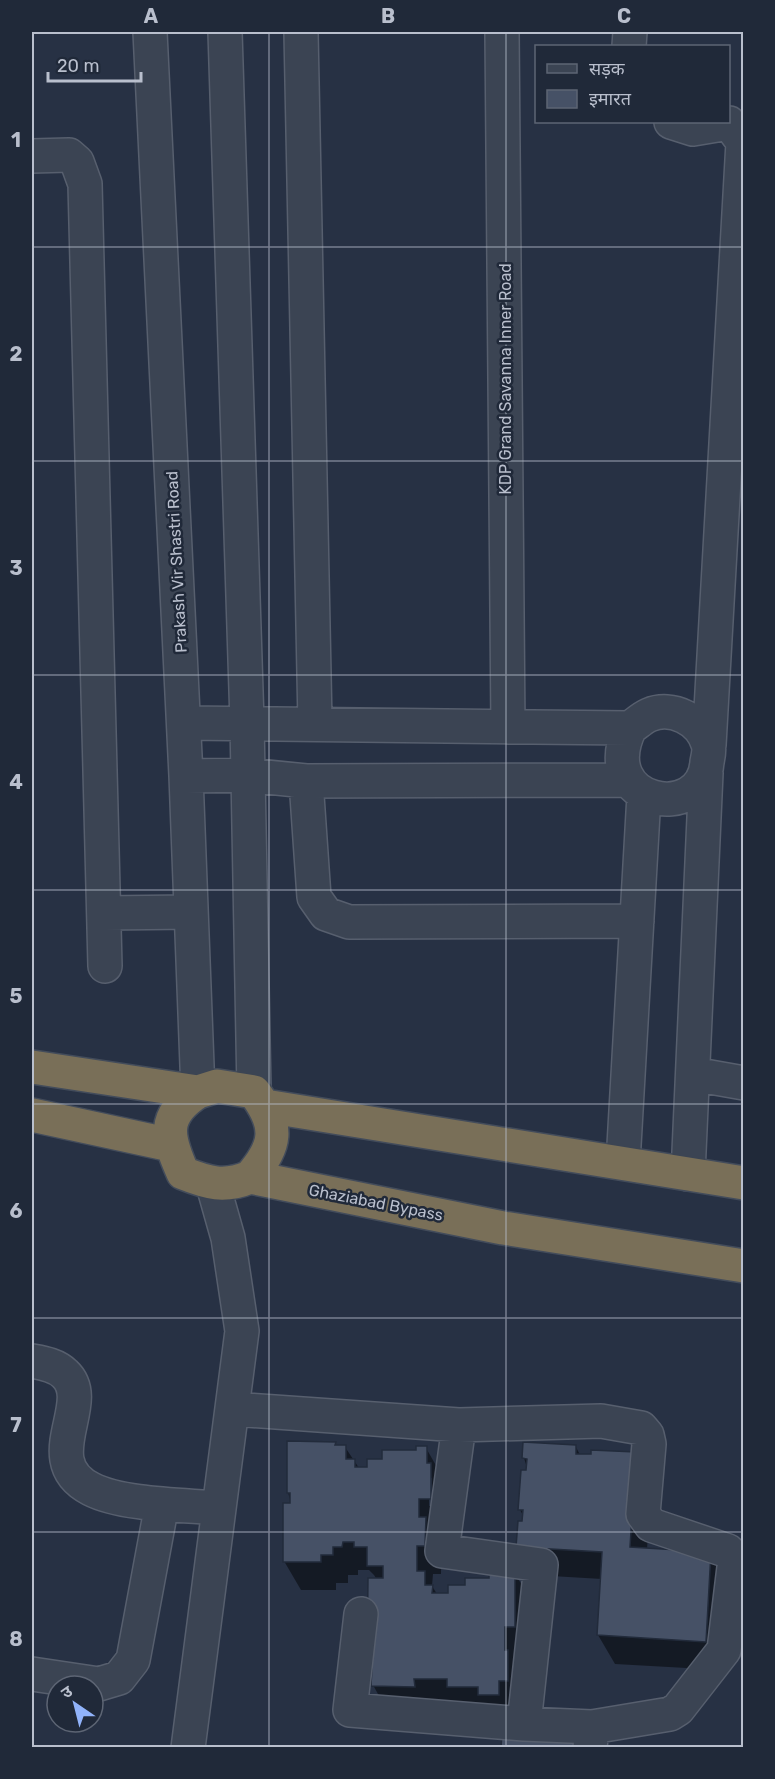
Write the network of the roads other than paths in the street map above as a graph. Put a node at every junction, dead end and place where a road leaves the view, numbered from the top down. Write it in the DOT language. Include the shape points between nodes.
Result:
graph roads {
  1 [pos="150,32"];
  2 [pos="225,32"];
  3 [pos="301,32"];
  4 [pos="502,32"];
  5 [pos="674,123"];
  6 [pos="729,123"];
  7 [pos="729,123"];
  8 [pos="32,156"];
  9 [pos="247,722"];
  10 [pos="184,723"];
  11 [pos="315,724"];
  12 [pos="508,727"];
  13 [pos="630,729"];
  14 [pos="708,759"];
  15 [pos="247,775"];
  16 [pos="186,776"];
  17 [pos="306,781"];
  18 [pos="636,788"];
  19 [pos="191,912"];
  20 [pos="104,914"];
  21 [pos="637,921"];
  22 [pos="105,966"];
  23 [pos="32,1067"];
  24 [pos="693,1074"];
  25 [pos="744,1083"];
  26 [pos="198,1092"];
  27 [pos="260,1099"];
  28 [pos="32,1115"];
  29 [pos="171,1145"];
  30 [pos="624,1163"];
  31 [pos="688,1174"];
  32 [pos="250,1177"];
  33 [pos="744,1183"];
  34 [pos="213,1185"];
  35 [pos="744,1266"];
  36 [pos="32,1360"];
  37 [pos="233,1409"];
  38 [pos="459,1425"];
  39 [pos="162,1504"];
  40 [pos="218,1508"];
  41 [pos="361,1614"];
  42 [pos="32,1674"];
  43 [pos="524,1724"];
  44 [pos="591,1737"];
  45 [pos="188,1748"];
  1 -- 10 [label="street, Prakash Vir Shastri Road"];
  2 -- 9 [label="street"];
  3 -- 11 [label="street"];
  4 -- 12 [label="street, KDP Grand Savanna Inner Road"];
  5 -- 6 [label="street" via="693,129"];
  7 -- 14 [label="street" via="742,142"];
  8 -- 20 [label="street" via="69,155 77,162 86,184"];
  9 -- 10 [label="street"];
  9 -- 11 [label="street"];
  9 -- 15 [label="street"];
  10 -- 16 [label="street, Prakash Vir Shastri Road"];
  11 -- 12 [label="street"];
  12 -- 13 [label="street"];
  13 -- 14 [label="street" via="650,714 675,712 697,723"];
  13 -- 18 [label="street" via="622,745 621,763"];
  14 -- 18 [label="street" via="691,792 668,801"];
  14 -- 24 [label="street"];
  15 -- 16 [label="street"];
  15 -- 17 [label="street"];
  15 -- 27 [label="street"];
  16 -- 19 [label="street, Prakash Vir Shastri Road"];
  17 -- 18 [label="street"];
  17 -- 21 [label="street" via="314,897 326,914 349,922"];
  18 -- 21 [label="street"];
  19 -- 20 [label="street"];
  19 -- 26 [label="street, Prakash Vir Shastri Road"];
  20 -- 22 [label="street"];
  21 -- 30 [label="street"];
  23 -- 26 [label="highway"];
  24 -- 25 [label="street"];
  24 -- 31 [label="street"];
  26 -- 27 [label="highway" via="217,1086"];
  26 -- 29 [label="highway" via="182,1102 170,1123"];
  27 -- 30 [label="highway"];
  27 -- 32 [label="highway" via="274,1126 268,1156"];
  28 -- 29 [label="highway"];
  29 -- 34 [label="highway" via="183,1173"];
  30 -- 31 [label="highway"];
  31 -- 33 [label="highway"];
  32 -- 34 [label="highway, Ghaziabad Bypass" via="234,1184"];
  32 -- 35 [label="highway, Ghaziabad Bypass" via="503,1228"];
  34 -- 37 [label="street" via="228,1238 242,1321"];
  36 -- 39 [label="street" via="67,1374 73,1390 74,1408 65,1455 71,1472 90,1489 109,1496"];
  37 -- 38 [label="street"];
  37 -- 40 [label="street"];
  38 -- 43 [label="street" via="442,1551 541,1565"];
  38 -- 44 [label="street" via="601,1421 641,1428 649,1444 643,1514 647,1521 728,1551 735,1559 724,1650 678,1709"];
  39 -- 40 [label="street"];
  39 -- 42 [label="street" via="133,1660 119,1678 99,1684"];
  40 -- 45 [label="street"];
  41 -- 43 [label="street" via="350,1710"];
  43 -- 44 [label="street"];
}
